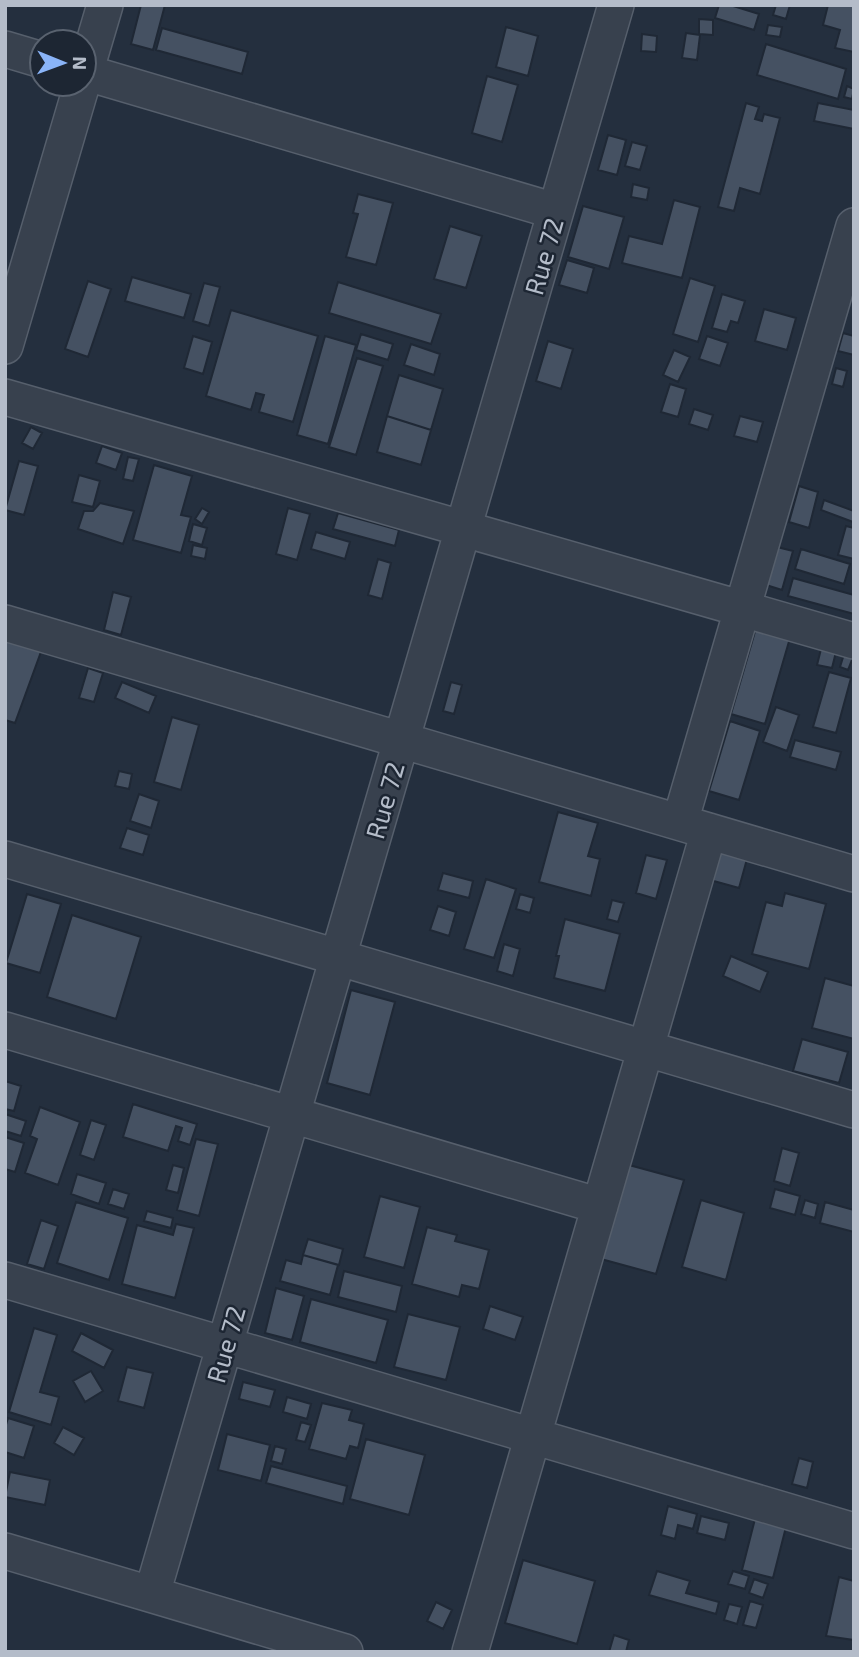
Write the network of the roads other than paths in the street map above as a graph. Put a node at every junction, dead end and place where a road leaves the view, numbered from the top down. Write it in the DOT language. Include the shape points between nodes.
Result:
graph roads {
  1 [pos="105,5"];
  2 [pos="616,5"];
  3 [pos="98,29"];
  4 [pos="5,49"];
  5 [pos="28,56"];
  6 [pos="98,80"];
  7 [pos="78,98"];
  8 [pos="555,211"];
  9 [pos="854,226"];
  10 [pos="5,346"];
  11 [pos="5,397"];
  12 [pos="463,528"];
  13 [pos="742,609"];
  14 [pos="5,624"];
  15 [pos="854,641"];
  16 [pos="401,740"];
  17 [pos="694,827"];
  18 [pos="5,859"];
  19 [pos="854,874"];
  20 [pos="338,957"];
  21 [pos="5,1030"];
  22 [pos="646,1048"];
  23 [pos="854,1110"];
  24 [pos="292,1115"];
  25 [pos="600,1206"];
  26 [pos="5,1280"];
  27 [pos="225,1345"];
  28 [pos="533,1436"];
  29 [pos="854,1531"];
  30 [pos="5,1551"];
  31 [pos="152,1594"];
  32 [pos="345,1652"];
  33 [pos="470,1652"];
  1 -- 3 [label="street"];
  2 -- 8 [label="street, Rue 72"];
  4 -- 5 [label="street"];
  6 -- 8 [label="street"];
  7 -- 10 [label="street"];
  8 -- 12 [label="street, Rue 72"];
  9 -- 13 [label="street"];
  11 -- 12 [label="street"];
  12 -- 13 [label="street"];
  12 -- 16 [label="street, Rue 72"];
  13 -- 15 [label="street"];
  13 -- 17 [label="street"];
  14 -- 16 [label="street"];
  16 -- 17 [label="street"];
  16 -- 20 [label="street, Rue 72"];
  17 -- 19 [label="street"];
  17 -- 22 [label="street"];
  18 -- 20 [label="street"];
  20 -- 22 [label="street"];
  20 -- 24 [label="street, Rue 72"];
  21 -- 24 [label="street"];
  22 -- 23 [label="street"];
  22 -- 25 [label="street"];
  24 -- 25 [label="street"];
  24 -- 27 [label="street, Rue 72"];
  25 -- 28 [label="street"];
  26 -- 27 [label="street"];
  27 -- 28 [label="street"];
  27 -- 31 [label="street, Rue 72"];
  28 -- 29 [label="street"];
  28 -- 33 [label="street"];
  30 -- 31 [label="street"];
  31 -- 32 [label="street"];
}
